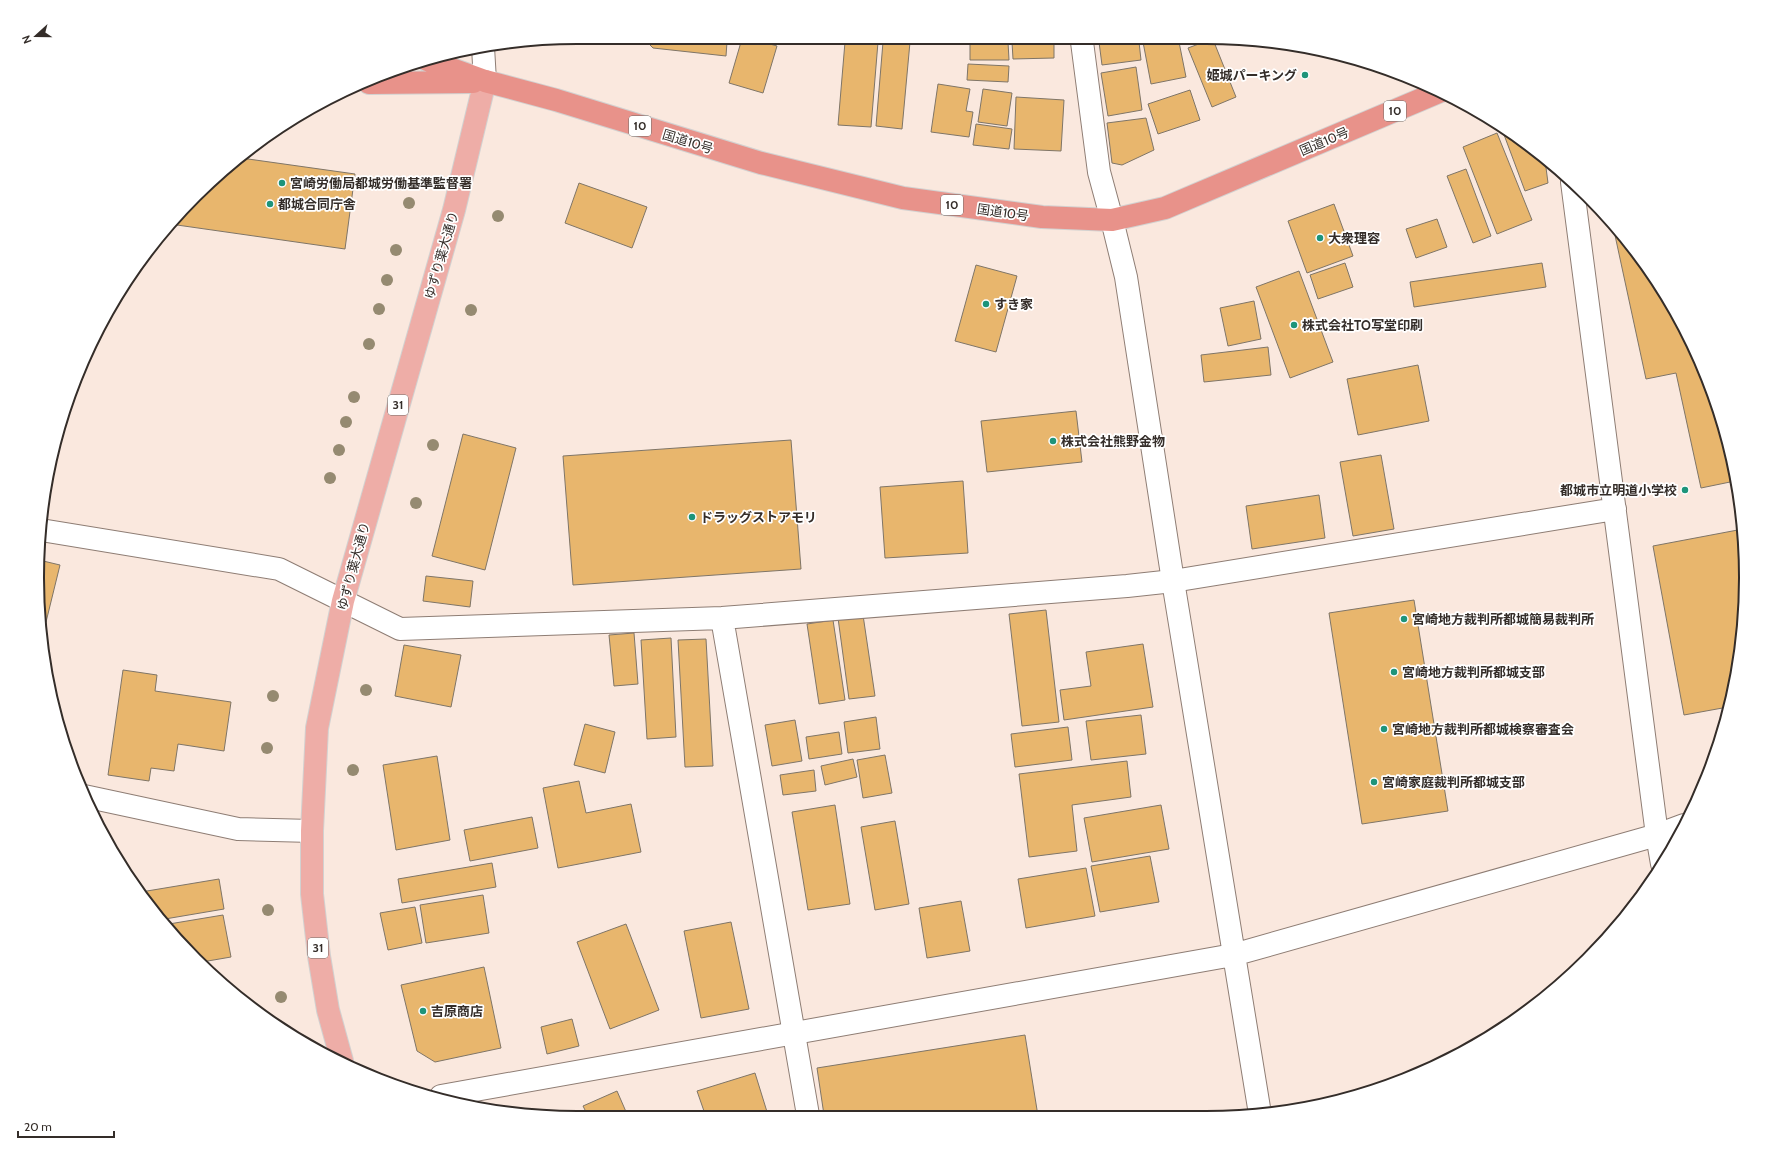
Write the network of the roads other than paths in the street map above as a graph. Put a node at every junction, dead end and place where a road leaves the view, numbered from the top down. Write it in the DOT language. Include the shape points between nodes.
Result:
graph roads {
  1 [pos="1082,44"];
  2 [pos="483,53"];
  3 [pos="435,63"];
  4 [pos="484,82"];
  5 [pos="378,83"];
  6 [pos="1432,95"];
  7 [pos="1573,191"];
  8 [pos="1112,220"];
  9 [pos="1615,509"];
  10 [pos="46,531"];
  11 [pos="1173,581"];
  12 [pos="343,601"];
  13 [pos="722,618"];
  14 [pos="92,798"];
  15 [pos="1676,829"];
  16 [pos="312,831"];
  17 [pos="1657,835"];
  18 [pos="1661,856"];
  19 [pos="1234,955"];
  20 [pos="794,1034"];
  21 [pos="340,1055"];
  22 [pos="447,1095"];
  23 [pos="1259,1108"];
  24 [pos="807,1111"];
  1 -- 8 [label="street" via="1100,172"];
  2 -- 4 [label="street"];
  3 -- 4 [label="highway, 国道10号 / 10"];
  4 -- 5 [label="highway, 国道10号 / 10"];
  4 -- 8 [label="highway, 国道10号 / 10" via="556,100 761,163 903,198 1037,216"];
  4 -- 12 [label="main road, ゆずり葉大通り / 31" via="454,210"];
  6 -- 8 [label="highway, 国道10号 / 10" via="1164,208"];
  7 -- 9 [label="street"];
  8 -- 11 [label="street" via="1126,277"];
  9 -- 11 [label="street"];
  9 -- 17 [label="street"];
  10 -- 12 [label="street" via="279,569"];
  11 -- 13 [label="street"];
  11 -- 19 [label="street"];
  12 -- 13 [label="street" via="400,629"];
  12 -- 16 [label="main road, ゆずり葉大通り / 31" via="317,728"];
  13 -- 20 [label="street"];
  14 -- 16 [label="street" via="238,829"];
  15 -- 17 [label="street"];
  16 -- 21 [label="main road, ゆずり葉大通り / 31" via="312,894 319,956 328,1010"];
  17 -- 18 [label="street"];
  17 -- 19 [label="street"];
  19 -- 20 [label="street"];
  19 -- 23 [label="street"];
  20 -- 22 [label="street"];
  20 -- 24 [label="street"];
}
